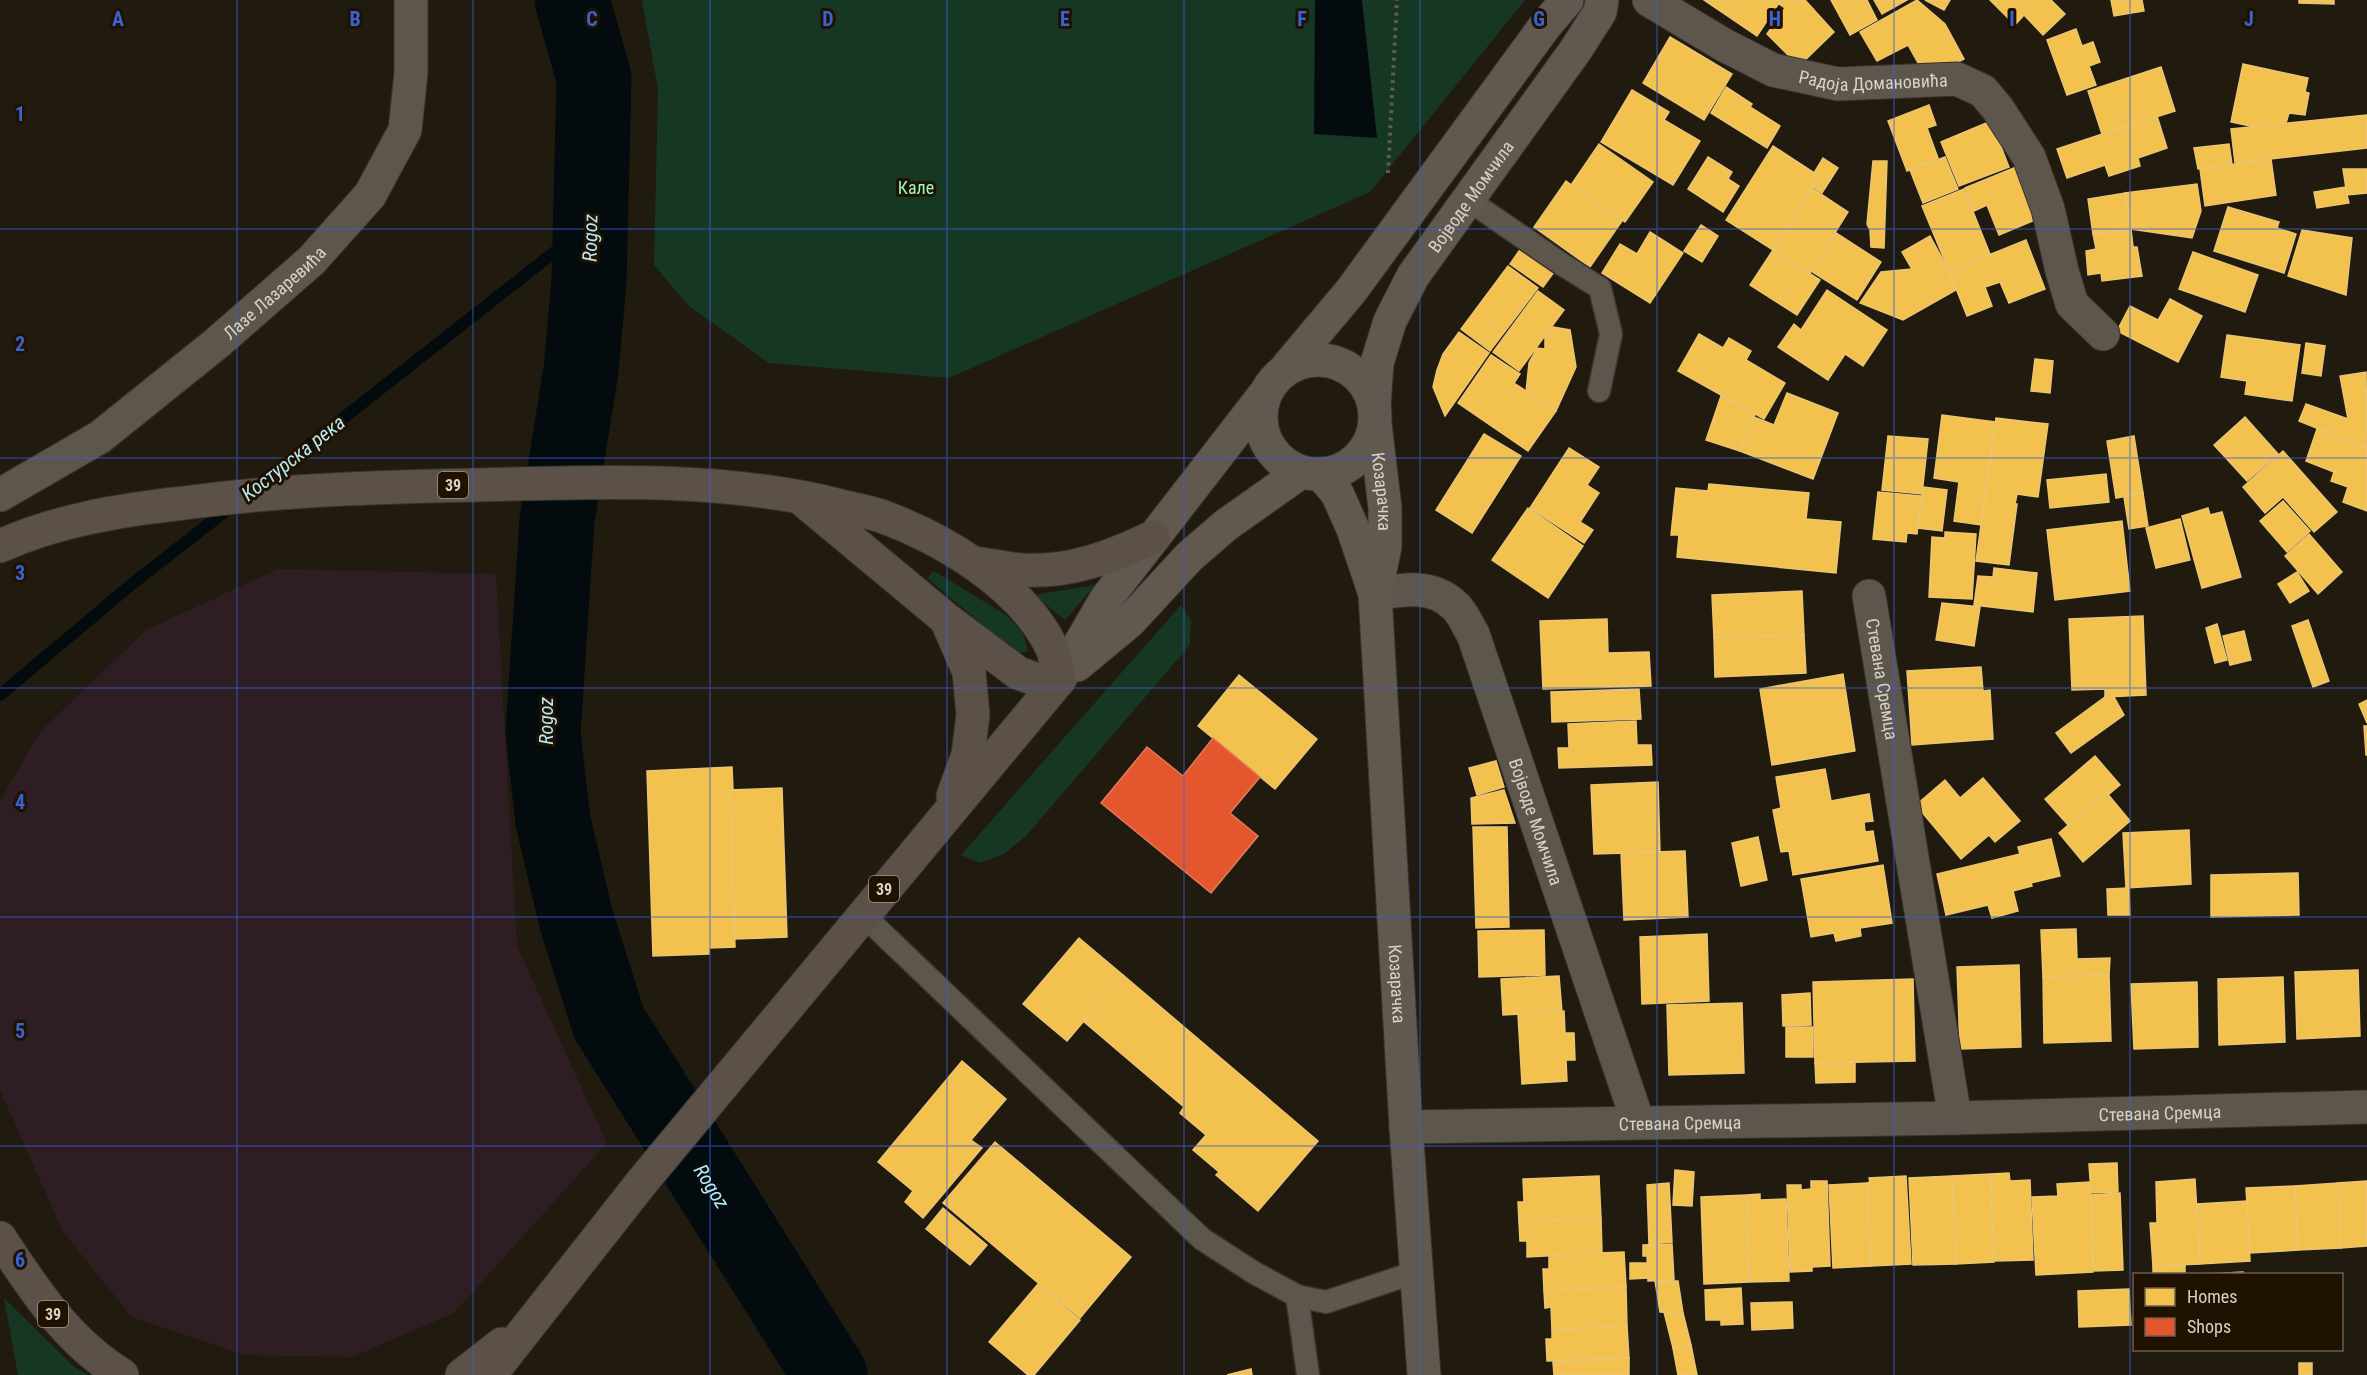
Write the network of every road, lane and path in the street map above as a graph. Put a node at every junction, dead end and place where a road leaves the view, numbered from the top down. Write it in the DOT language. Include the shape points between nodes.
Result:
graph roads {
  1 [pos="411,0"];
  2 [pos="1396,0"];
  3 [pos="1567,0"];
  4 [pos="1602,0"];
  5 [pos="1649,0"];
  6 [pos="1387,183"];
  7 [pos="1467,199"];
  8 [pos="2103,334"];
  9 [pos="1288,366"];
  10 [pos="1599,391"];
  11 [pos="1264,395"];
  12 [pos="1375,415"];
  13 [pos="1311,473"];
  14 [pos="0,495"];
  15 [pos="797,495"];
  16 [pos="1153,537"];
  17 [pos="0,546"];
  18 [pos="974,563"];
  19 [pos="1375,594"];
  20 [pos="1869,596"];
  21 [pos="946,619"];
  22 [pos="1059,680"];
  23 [pos="945,817"];
  24 [pos="863,915"];
  25 [pos="2367,1107"];
  26 [pos="1955,1118"];
  27 [pos="1638,1122"];
  28 [pos="1406,1127"];
  29 [pos="0,1238"];
  30 [pos="1416,1272"];
  31 [pos="1297,1296"];
  32 [pos="532,1322"];
  33 [pos="122,1375"];
  34 [pos="462,1375"];
  35 [pos="490,1375"];
  36 [pos="1308,1375"];
  37 [pos="1424,1375"];
  1 -- 14 [label="street, Лазе Лазаревића" via="411,72 405,130 370,195 312,260 217,343 100,437"];
  2 -- 6 [label="path"];
  3 -- 9 [label="main road" via="1351,291"];
  4 -- 7 [label="main road, Војводе Момчила" via="1600,12 1575,51"];
  5 -- 8 [label="street, Радоја Домановића" via="1773,70 1838,84 1957,78 1983,91 2029,157 2048,209 2072,304"];
  7 -- 10 [label="lane" via="1600,288 1611,334"];
  7 -- 12 [label="main road, Војводе Момчила" via="1413,276 1390,321 1377,363"];
  9 -- 11 [label="main road"];
  9 -- 12 [label="main road" via="1324,359 1342,364 1369,389"];
  11 -- 13 [label="main road" via="1262,433 1270,450 1283,463"];
  11 -- 16 [label="main road"];
  12 -- 13 [label="main road" via="1369,443 1357,459 1340,470"];
  12 -- 19 [label="main road, Козарачка" via="1385,547"];
  13 -- 19 [label="main road, Козарачка" via="1336,493"];
  13 -- 22 [label="main road" via="1260,500 1211,538 1130,621"];
  15 -- 17 [label="main road, 39" via="748,488 647,484 373,487 245,495 129,510 34,531"];
  15 -- 18 [label="main road, 39" via="880,516"];
  15 -- 21 [label="main road, 39"];
  16 -- 18 [label="main road" via="1090,563 1056,568 1023,570"];
  16 -- 22 [label="main road" via="1106,599"];
  18 -- 22 [label="main road, 39" via="1035,619 1052,649"];
  19 -- 27 [label="street, Војводе Момчила" via="1408,588 1433,592 1456,606 1473,634"];
  19 -- 28 [label="main road, Козарачка"];
  20 -- 26 [label="street, Стевана Сремца"];
  21 -- 22 [label="main road" via="1018,673 1038,680"];
  21 -- 23 [label="main road, 39" via="969,672 974,715 968,755"];
  22 -- 23 [label="main road, 39"];
  23 -- 24 [label="main road, 39"];
  24 -- 31 [label="lane" via="1202,1239"];
  24 -- 32 [label="main road, 39"];
  25 -- 26 [label="street, Стевана Сремца"];
  26 -- 27 [label="street, Стевана Сремца"];
  27 -- 28 [label="street, Стевана Сремца"];
  28 -- 30 [label="main road, Козарачка"];
  29 -- 33 [label="main road, 39" via="42,1302 81,1344"];
  30 -- 31 [label="lane" via="1326,1302"];
  30 -- 37 [label="main road, Козарачка"];
  31 -- 36 [label="lane"];
  32 -- 34 [label="main road, 39"];
  32 -- 35 [label="main road, 39"];
}
